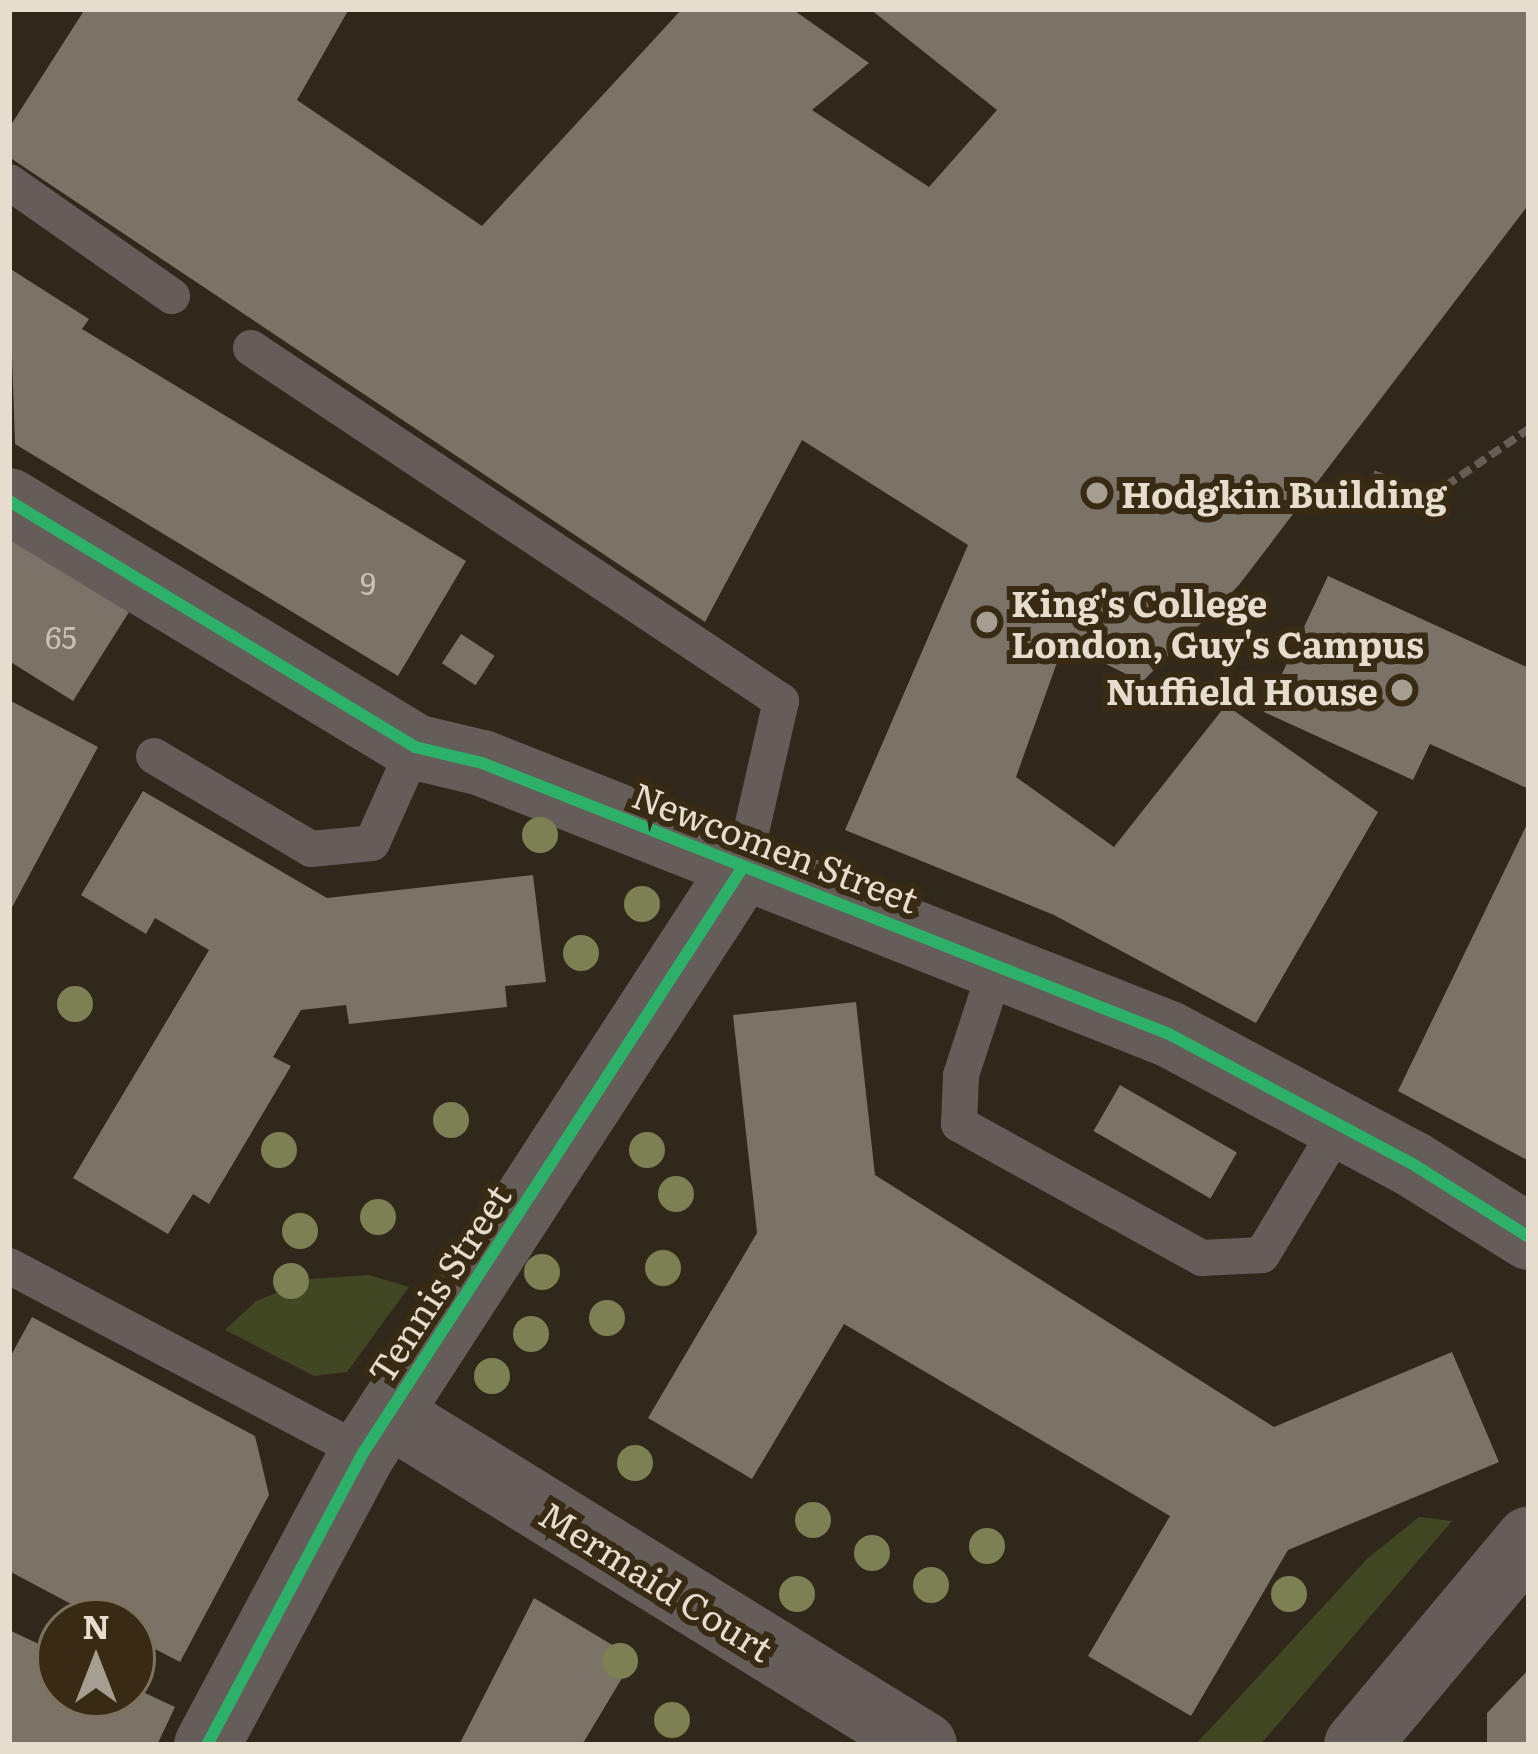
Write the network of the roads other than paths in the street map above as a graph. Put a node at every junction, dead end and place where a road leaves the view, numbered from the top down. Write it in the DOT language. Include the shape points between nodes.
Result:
graph roads {
  1 [pos="9,182"];
  2 [pos="172,296"];
  3 [pos="251,348"];
  4 [pos="9,501"];
  5 [pos="415,747"];
  6 [pos="154,756"];
  7 [pos="743,867"];
  8 [pos="997,964"];
  9 [pos="1339,1127"];
  10 [pos="1529,1237"];
  11 [pos="9,1266"];
  12 [pos="376,1434"];
  13 [pos="1529,1539"];
  14 [pos="207,1745"];
  15 [pos="924,1745"];
  16 [pos="1358,1745"];
  1 -- 2 [label="lane"];
  3 -- 7 [label="lane" via="781,700"];
  4 -- 5 [label="street, Newcomen Street"];
  5 -- 6 [label="lane" via="372,843 310,848"];
  5 -- 7 [label="street, Newcomen Street" via="482,763"];
  7 -- 8 [label="street, Newcomen Street"];
  7 -- 12 [label="street, Tennis Street"];
  8 -- 9 [label="street, Newcomen Street" via="1168,1034"];
  8 -- 9 [label="lane" via="961,1075 959,1124 1202,1258 1262,1255"];
  9 -- 10 [label="street, Newcomen Street"];
  11 -- 12 [label="lane, Mermaid Court"];
  12 -- 14 [label="street, Tennis Street"];
  12 -- 15 [label="street, Mermaid Court"];
  13 -- 16 [label="street"];
}
